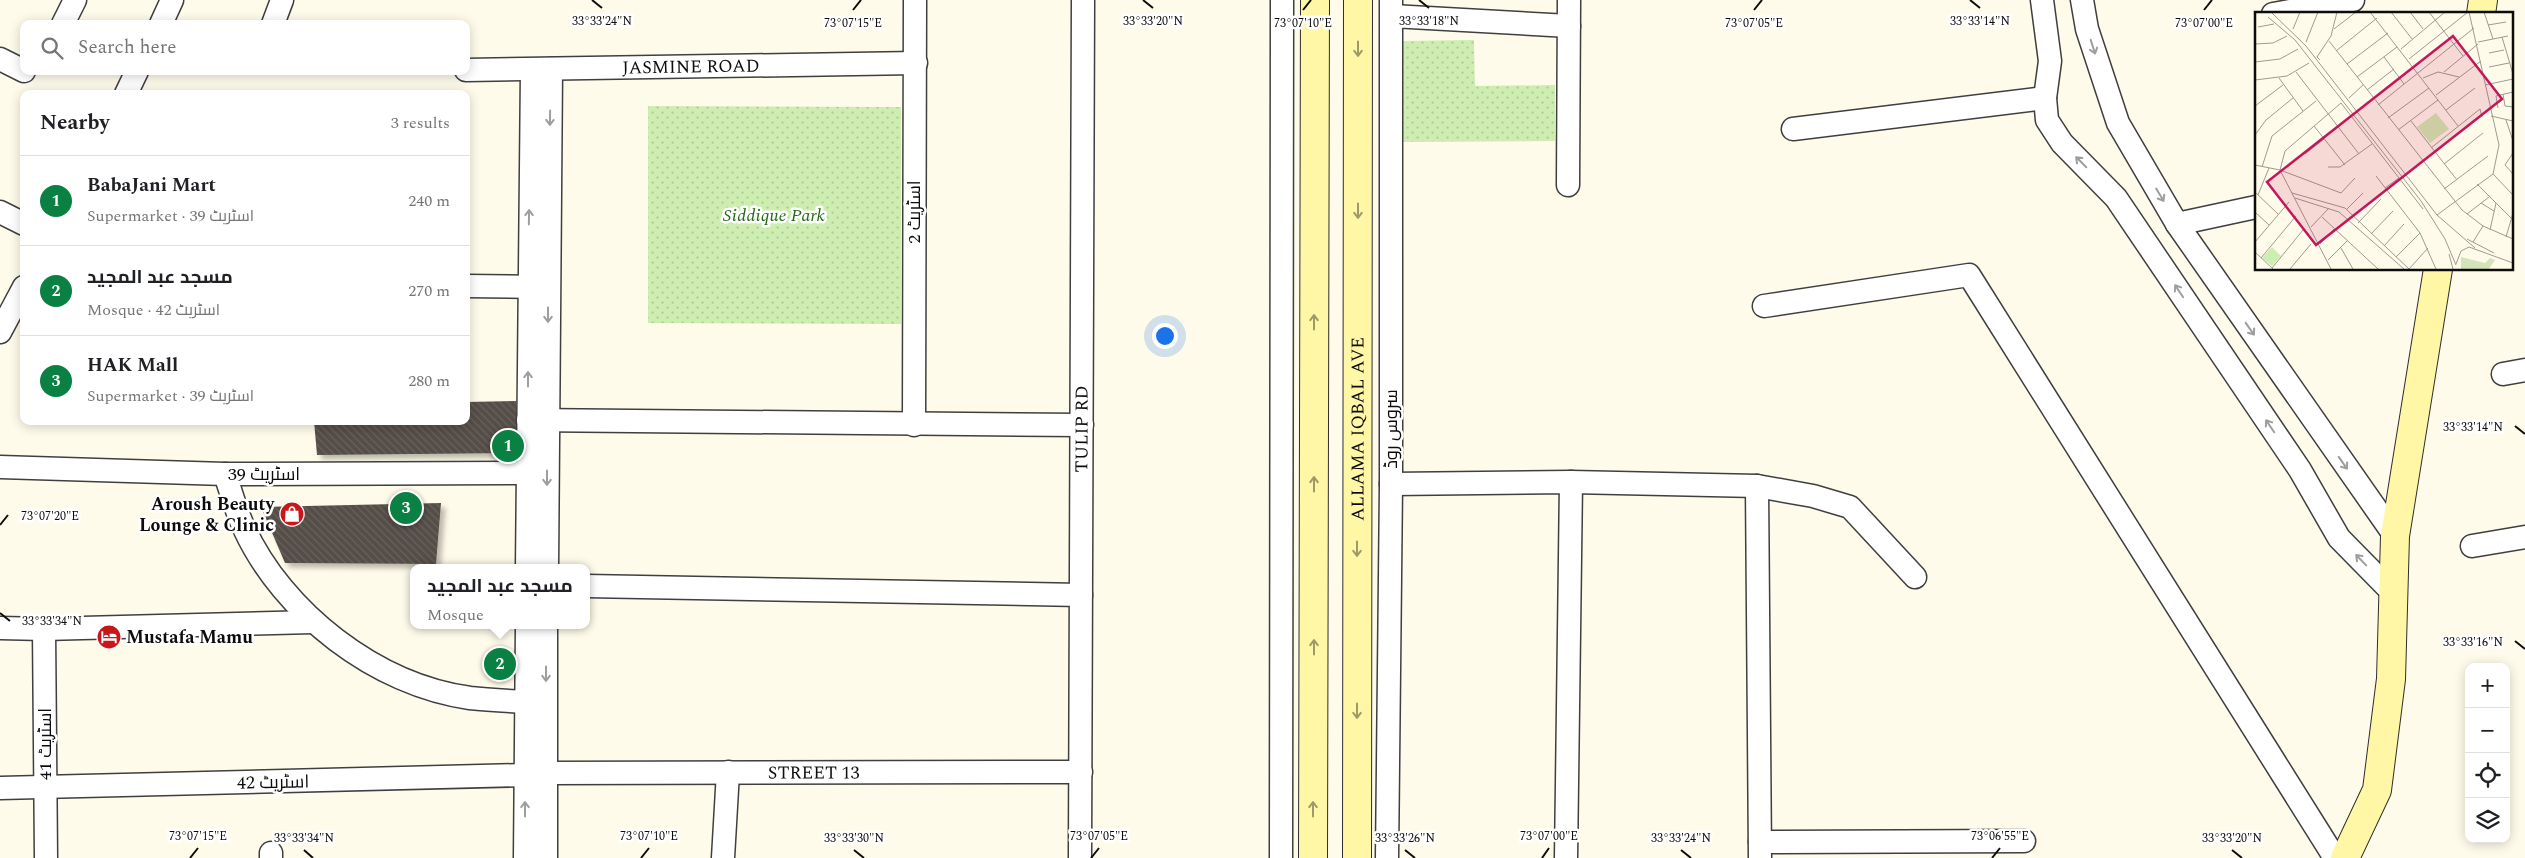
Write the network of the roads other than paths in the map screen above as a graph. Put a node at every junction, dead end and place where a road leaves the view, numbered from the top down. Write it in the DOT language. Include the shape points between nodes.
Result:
graph roads {
  1 [pos="75,0"];
  2 [pos="172,0"];
  3 [pos="282,0"];
  4 [pos="916,0"];
  5 [pos="1083,0"];
  6 [pos="1282,0"];
  7 [pos="1314,0"];
  8 [pos="1358,0"];
  9 [pos="1569,0"];
  10 [pos="2042,0"];
  11 [pos="2082,0"];
  12 [pos="2353,0"];
  13 [pos="1392,8"];
  14 [pos="2284,12"];
  15 [pos="65,20"];
  16 [pos="163,20"];
  17 [pos="274,20"];
  18 [pos="1569,26"];
  19 [pos="0,59"];
  20 [pos="916,63"];
  21 [pos="20,69"];
  22 [pos="541,69"];
  23 [pos="470,70"];
  24 [pos="135,75"];
  25 [pos="128,90"];
  26 [pos="2045,98"];
  27 [pos="1793,130"];
  28 [pos="1568,185"];
  29 [pos="2255,207"];
  30 [pos="0,212"];
  31 [pos="20,222"];
  32 [pos="2177,224"];
  33 [pos="2438,270"];
  34 [pos="470,286"];
  35 [pos="538,287"];
  36 [pos="20,294"];
  37 [pos="1764,306"];
  38 [pos="0,332"];
  39 [pos="2525,370"];
  40 [pos="2503,374"];
  41 [pos="538,420"];
  42 [pos="914,425"];
  43 [pos="1082,425"];
  44 [pos="0,467"];
  45 [pos="528,473"];
  46 [pos="225,474"];
  47 [pos="1571,482"];
  48 [pos="1391,484"];
  49 [pos="1756,486"];
  50 [pos="2395,536"];
  51 [pos="2525,536"];
  52 [pos="2472,546"];
  53 [pos="528,564"];
  54 [pos="547,564"];
  55 [pos="1915,577"];
  56 [pos="590,586"];
  57 [pos="1081,595"];
  58 [pos="2395,595"];
  59 [pos="313,622"];
  60 [pos="0,628"];
  61 [pos="44,629"];
  62 [pos="527,629"];
  63 [pos="546,629"];
  64 [pos="527,702"];
  65 [pos="728,772"];
  66 [pos="1081,772"];
  67 [pos="536,774"];
  68 [pos="0,788"];
  69 [pos="45,788"];
  70 [pos="2024,842"];
  71 [pos="1760,850"];
  72 [pos="46,858"];
  73 [pos="525,858"];
  74 [pos="546,858"];
  75 [pos="723,858"];
  76 [pos="1080,858"];
  77 [pos="1281,858"];
  78 [pos="1313,858"];
  79 [pos="1357,858"];
  80 [pos="1387,858"];
  81 [pos="1566,858"];
  82 [pos="2335,858"];
  83 [pos="2345,858"];
  1 -- 15 [label="street"];
  2 -- 16 [label="street"];
  3 -- 17 [label="street"];
  4 -- 20 [label="street, اسٹریٹ 2"];
  5 -- 43 [label="street, TULIP RD"];
  6 -- 77 [label="street"];
  78 -- 7 [label="main road, one-way"];
  8 -- 79 [label="main road, ALLAMA IQBAL AVE, one-way"];
  9 -- 18 [label="street"];
  10 -- 26 [label="street" via="2050,61"];
  11 -- 32 [label="street, one-way" via="2087,29 2118,124"];
  12 -- 14 [label="street"];
  13 -- 18 [label="street"];
  13 -- 48 [label="street, سروس روڈ"];
  18 -- 28 [label="street"];
  19 -- 21 [label="street"];
  20 -- 22 [label="street, JASMINE ROAD"];
  20 -- 42 [label="street, اسٹریٹ 2"];
  22 -- 23 [label="street, JASMINE ROAD"];
  22 -- 35 [label="street"];
  24 -- 25 [label="street"];
  26 -- 27 [label="street"];
  58 -- 26 [label="street, one-way" via="2339,538 2300,470 2116,198 2062,143 2048,120"];
  29 -- 32 [label="street"];
  30 -- 31 [label="street"];
  32 -- 50 [label="street, one-way"];
  33 -- 50 [label="main road"];
  34 -- 35 [label="street"];
  35 -- 41 [label="street"];
  36 -- 38 [label="street"];
  37 -- 82 [label="street" via="1969,275"];
  39 -- 40 [label="street"];
  41 -- 42 [label="street"];
  41 -- 45 [label="street"];
  41 -- 54 [label="street, one-way"];
  42 -- 43 [label="street"];
  43 -- 57 [label="street, TULIP RD"];
  44 -- 46 [label="street, اسٹریٹ 39"];
  45 -- 46 [label="street, اسٹریٹ 39"];
  45 -- 53 [label="street"];
  46 -- 59 [label="street" via="244,528 269,570"];
  47 -- 48 [label="street"];
  47 -- 49 [label="street"];
  47 -- 81 [label="street"];
  48 -- 80 [label="street, سروس روڈ"];
  49 -- 55 [label="street" via="1813,496 1850,508"];
  49 -- 71 [label="street"];
  50 -- 58 [label="main road"];
  51 -- 52 [label="street"];
  56 -- 57 [label="street"];
  57 -- 66 [label="street, TULIP RD"];
  58 -- 83 [label="main road" via="2391,679 2377,790"];
  59 -- 61 [label="street"];
  59 -- 64 [label="street" via="359,657 412,683 468,698"];
  60 -- 61 [label="street"];
  61 -- 69 [label="street, اسٹریٹ 41"];
  62 -- 64 [label="street"];
  63 -- 67 [label="street, one-way"];
  64 -- 67 [label="street"];
  65 -- 66 [label="street, STREET 13"];
  65 -- 67 [label="street, STREET 13"];
  65 -- 75 [label="street"];
  66 -- 76 [label="street, TULIP RD"];
  67 -- 69 [label="street, اسٹریٹ 42"];
  73 -- 67 [label="street, one-way"];
  67 -- 74 [label="street"];
  68 -- 69 [label="street, اسٹریٹ 42"];
  69 -- 72 [label="street, اسٹریٹ 41"];
  70 -- 71 [label="street"];
}
